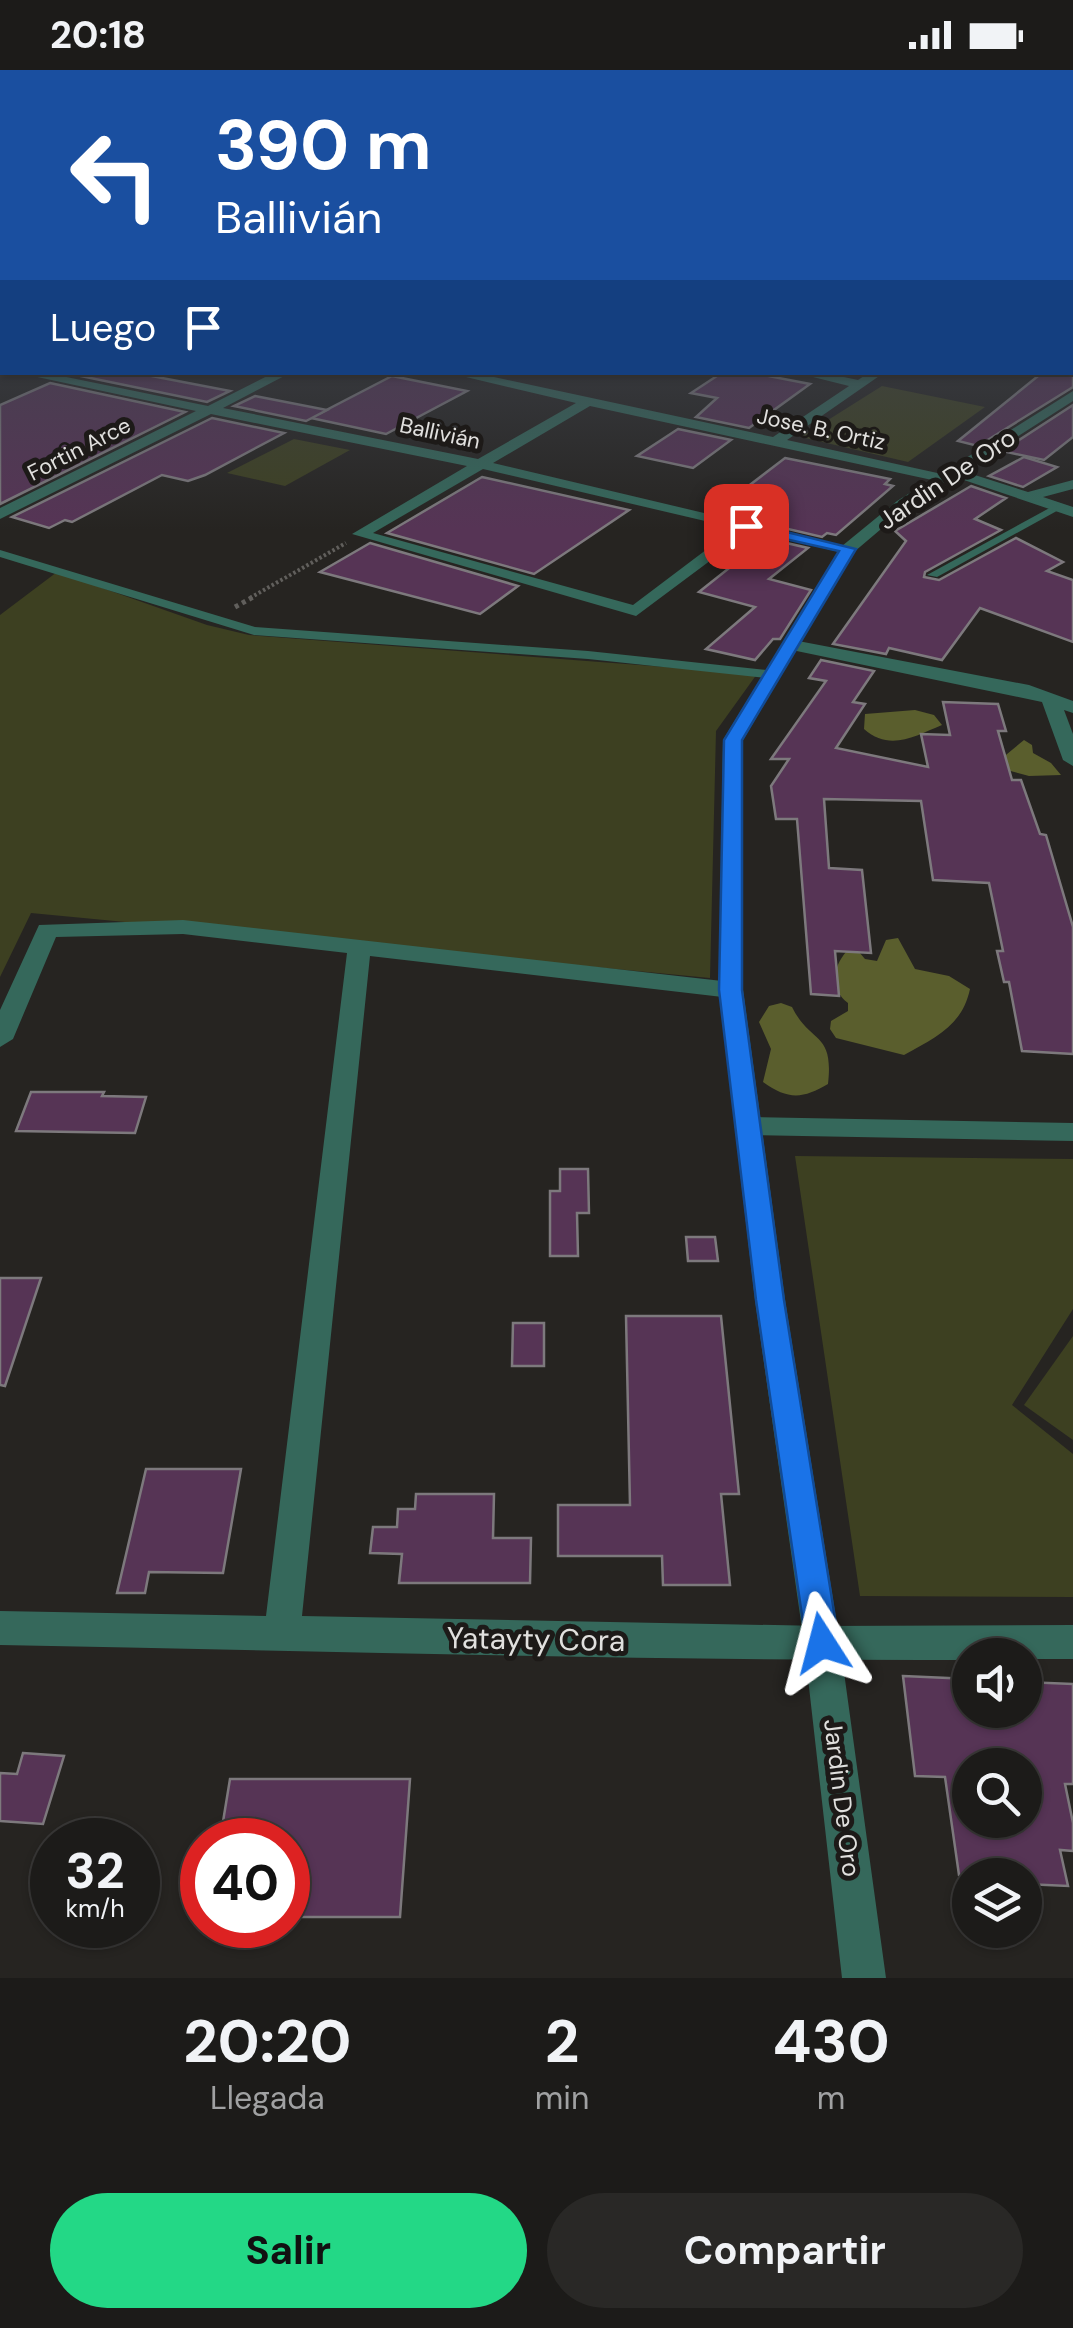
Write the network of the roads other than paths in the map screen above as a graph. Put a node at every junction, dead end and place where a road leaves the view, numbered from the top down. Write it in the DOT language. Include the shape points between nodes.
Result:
graph roads {
  1 [pos="280,375"];
  2 [pos="465,375"];
  3 [pos="814,375"];
  4 [pos="874,375"];
  5 [pos="28,376"];
  6 [pos="858,384"];
  7 [pos="1073,395"];
  8 [pos="589,402"];
  9 [pos="210,409"];
  10 [pos="775,442"];
  11 [pos="481,464"];
  12 [pos="951,476"];
  13 [pos="1073,484"];
  14 [pos="1027,497"];
  15 [pos="1066,510"];
  16 [pos="0,514"];
  17 [pos="746,526"];
  18 [pos="848,549"];
  19 [pos="0,554"];
  20 [pos="933,575"];
  21 [pos="793,644"];
  22 [pos="775,674"];
  23 [pos="1050,698"];
  24 [pos="1073,708"];
  25 [pos="1073,760"];
  26 [pos="359,949"];
  27 [pos="730,990"];
  28 [pos="0,1039"];
  29 [pos="747,1126"];
  30 [pos="1073,1132"];
  31 [pos="0,1628"];
  32 [pos="282,1636"];
  33 [pos="1073,1642"];
  34 [pos="822,1643"];
  35 [pos="864,1978"];
  1 -- 9 [label="street, Fortin Arce"];
  2 -- 8 [label="street, Jose. B. Ortiz"];
  3 -- 6 [label="street"];
  4 -- 6 [label="street"];
  5 -- 9 [label="street, Ballivián"];
  6 -- 10 [label="street"];
  7 -- 12 [label="street, Jardin De Oro"];
  8 -- 10 [label="street, Jose. B. Ortiz"];
  8 -- 11 [label="street"];
  9 -- 11 [label="street, Ballivián"];
  9 -- 16 [label="street, Fortin Arce"];
  10 -- 12 [label="street, Jose. B. Ortiz"];
  11 -- 17 [label="street, Ballivián"];
  11 -- 17 [label="street" via="360,534 636,611"];
  12 -- 14 [label="street, Jose. B. Ortiz"];
  12 -- 18 [label="street, Jardin De Oro" via="902,504"];
  13 -- 14 [label="street"];
  14 -- 15 [label="street, Jose. B. Ortiz"];
  15 -- 20 [label="lane"];
  17 -- 18 [label="street, Ballivián"];
  18 -- 21 [label="street, Jardin De Oro"];
  19 -- 22 [label="lane" via="254,631"];
  21 -- 22 [label="street, Jardin De Oro"];
  21 -- 23 [label="street"];
  22 -- 27 [label="street, Jardin De Oro" via="733,740"];
  23 -- 24 [label="street"];
  23 -- 25 [label="street"];
  26 -- 27 [label="street"];
  26 -- 28 [label="street" via="183,927 47,930"];
  26 -- 32 [label="street"];
  27 -- 29 [label="street, Jardin De Oro"];
  29 -- 30 [label="street"];
  29 -- 34 [label="street, Jardin De Oro"];
  31 -- 32 [label="street, Yatayty Cora"];
  32 -- 34 [label="street, Yatayty Cora"];
  33 -- 34 [label="street, Yatayty Cora"];
  34 -- 35 [label="street, Jardin De Oro"];
}
